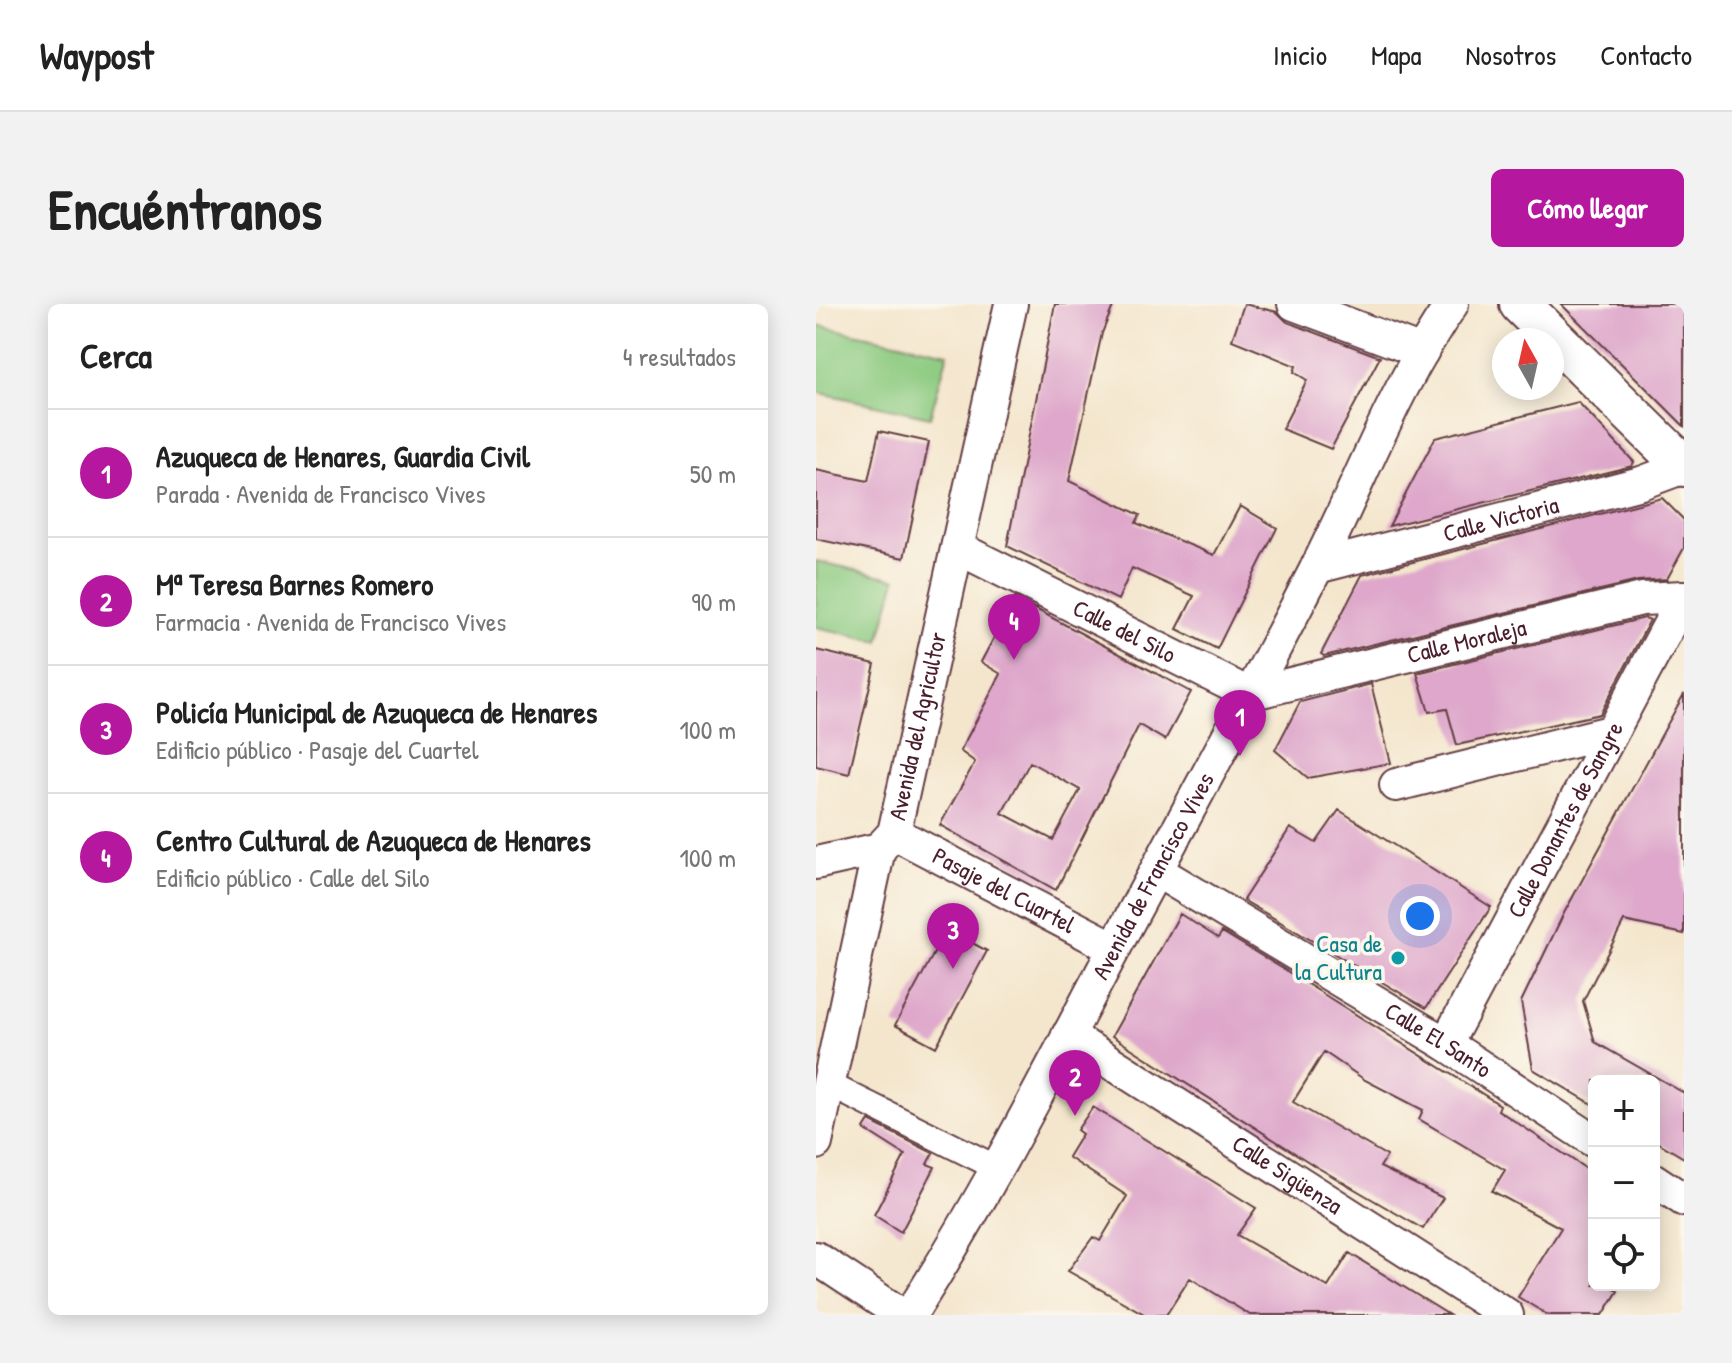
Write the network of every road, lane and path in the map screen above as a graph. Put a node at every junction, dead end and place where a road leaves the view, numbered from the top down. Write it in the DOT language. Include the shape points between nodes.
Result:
graph roads {
  1 [pos="1011,304"];
  2 [pos="1294,304"];
  3 [pos="1452,304"];
  4 [pos="1520,304"];
  5 [pos="1422,352"];
  6 [pos="1684,466"];
  7 [pos="958,548"];
  8 [pos="1317,567"];
  9 [pos="1684,597"];
  10 [pos="1249,694"];
  11 [pos="1610,732"];
  12 [pos="1396,785"];
  13 [pos="886,841"];
  14 [pos="816,863"];
  15 [pos="1157,871"];
  16 [pos="1114,948"];
  17 [pos="1068,1035"];
  18 [pos="1446,1044"];
  19 [pos="828,1084"];
  20 [pos="1588,1137"];
  21 [pos="816,1143"];
  22 [pos="997,1168"];
  23 [pos="1660,1184"];
  24 [pos="1684,1200"];
  25 [pos="816,1258"];
  26 [pos="902,1315"];
  27 [pos="910,1315"];
  28 [pos="1507,1315"];
  1 -- 7 [label="street, Avenida del Agricultor"];
  2 -- 5 [label="street"];
  3 -- 5 [label="street, Avenida de Francisco Vives"];
  4 -- 6 [label="street"];
  5 -- 8 [label="street, Avenida de Francisco Vives"];
  6 -- 8 [label="street, Calle Victoria" via="1641,483"];
  7 -- 10 [label="street, Calle del Silo"];
  7 -- 13 [label="street, Avenida del Agricultor"];
  8 -- 10 [label="street, Avenida de Francisco Vives"];
  9 -- 10 [label="street, Calle Moraleja" via="1642,599"];
  9 -- 11 [label="street, Calle Donantes de Sangre"];
  10 -- 15 [label="street, Avenida de Francisco Vives"];
  11 -- 12 [label="street"];
  11 -- 18 [label="street, Calle Donantes de Sangre"];
  13 -- 14 [label="street"];
  13 -- 16 [label="street, Pasaje del Cuartel"];
  13 -- 19 [label="street, Avenida del Agricultor"];
  15 -- 16 [label="street, Avenida de Francisco Vives"];
  15 -- 18 [label="street, Calle El Santo"];
  16 -- 17 [label="street, Avenida de Francisco Vives"];
  17 -- 22 [label="street, Avenida de Francisco Vives"];
  17 -- 28 [label="street, Calle Sigüenza"];
  18 -- 20 [label="street, Calle El Santo"];
  19 -- 21 [label="street, Avenida del Agricultor"];
  19 -- 22 [label="street"];
  22 -- 27 [label="street, Avenida de Francisco Vives"];
  23 -- 24 [label="street"];
  25 -- 26 [label="street"];
}
